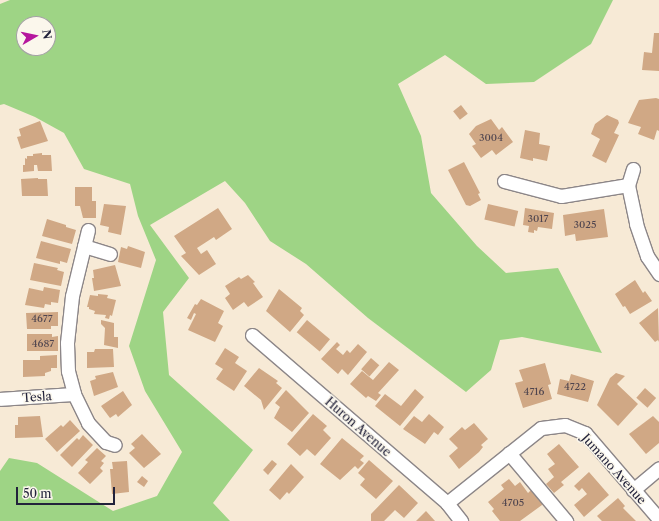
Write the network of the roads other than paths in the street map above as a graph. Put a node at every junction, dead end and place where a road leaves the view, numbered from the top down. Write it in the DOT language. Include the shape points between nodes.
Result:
graph roads {
  1 [pos="633,169"];
  2 [pos="504,181"];
  3 [pos="628,185"];
  4 [pos="88,230"];
  5 [pos="84,246"];
  6 [pos="110,254"];
  7 [pos="659,274"];
  8 [pos="252,335"];
  9 [pos="74,394"];
  10 [pos="0,399"];
  11 [pos="115,445"];
  12 [pos="509,453"];
  13 [pos="659,468"];
  14 [pos="633,490"];
  15 [pos="447,503"];
  16 [pos="659,520"];
  17 [pos="462,521"];
  18 [pos="566,521"];
  1 -- 3 [label="street"];
  2 -- 3 [label="street" via="561,196"];
  3 -- 7 [label="street" via="647,256"];
  4 -- 5 [label="street"];
  5 -- 6 [label="street"];
  5 -- 9 [label="street" via="72,296 67,342 68,371"];
  8 -- 15 [label="street, Huron Avenue"];
  9 -- 10 [label="street, Tesla"];
  9 -- 11 [label="street" via="88,423 106,442"];
  12 -- 14 [label="street, Jumano Avenue" via="541,428 565,425 585,433"];
  12 -- 15 [label="street, Jumano Avenue"];
  12 -- 18 [label="street"];
  13 -- 14 [label="street"];
  14 -- 16 [label="street, Jumano Avenue"];
  15 -- 17 [label="street, Huron Avenue"];
}
